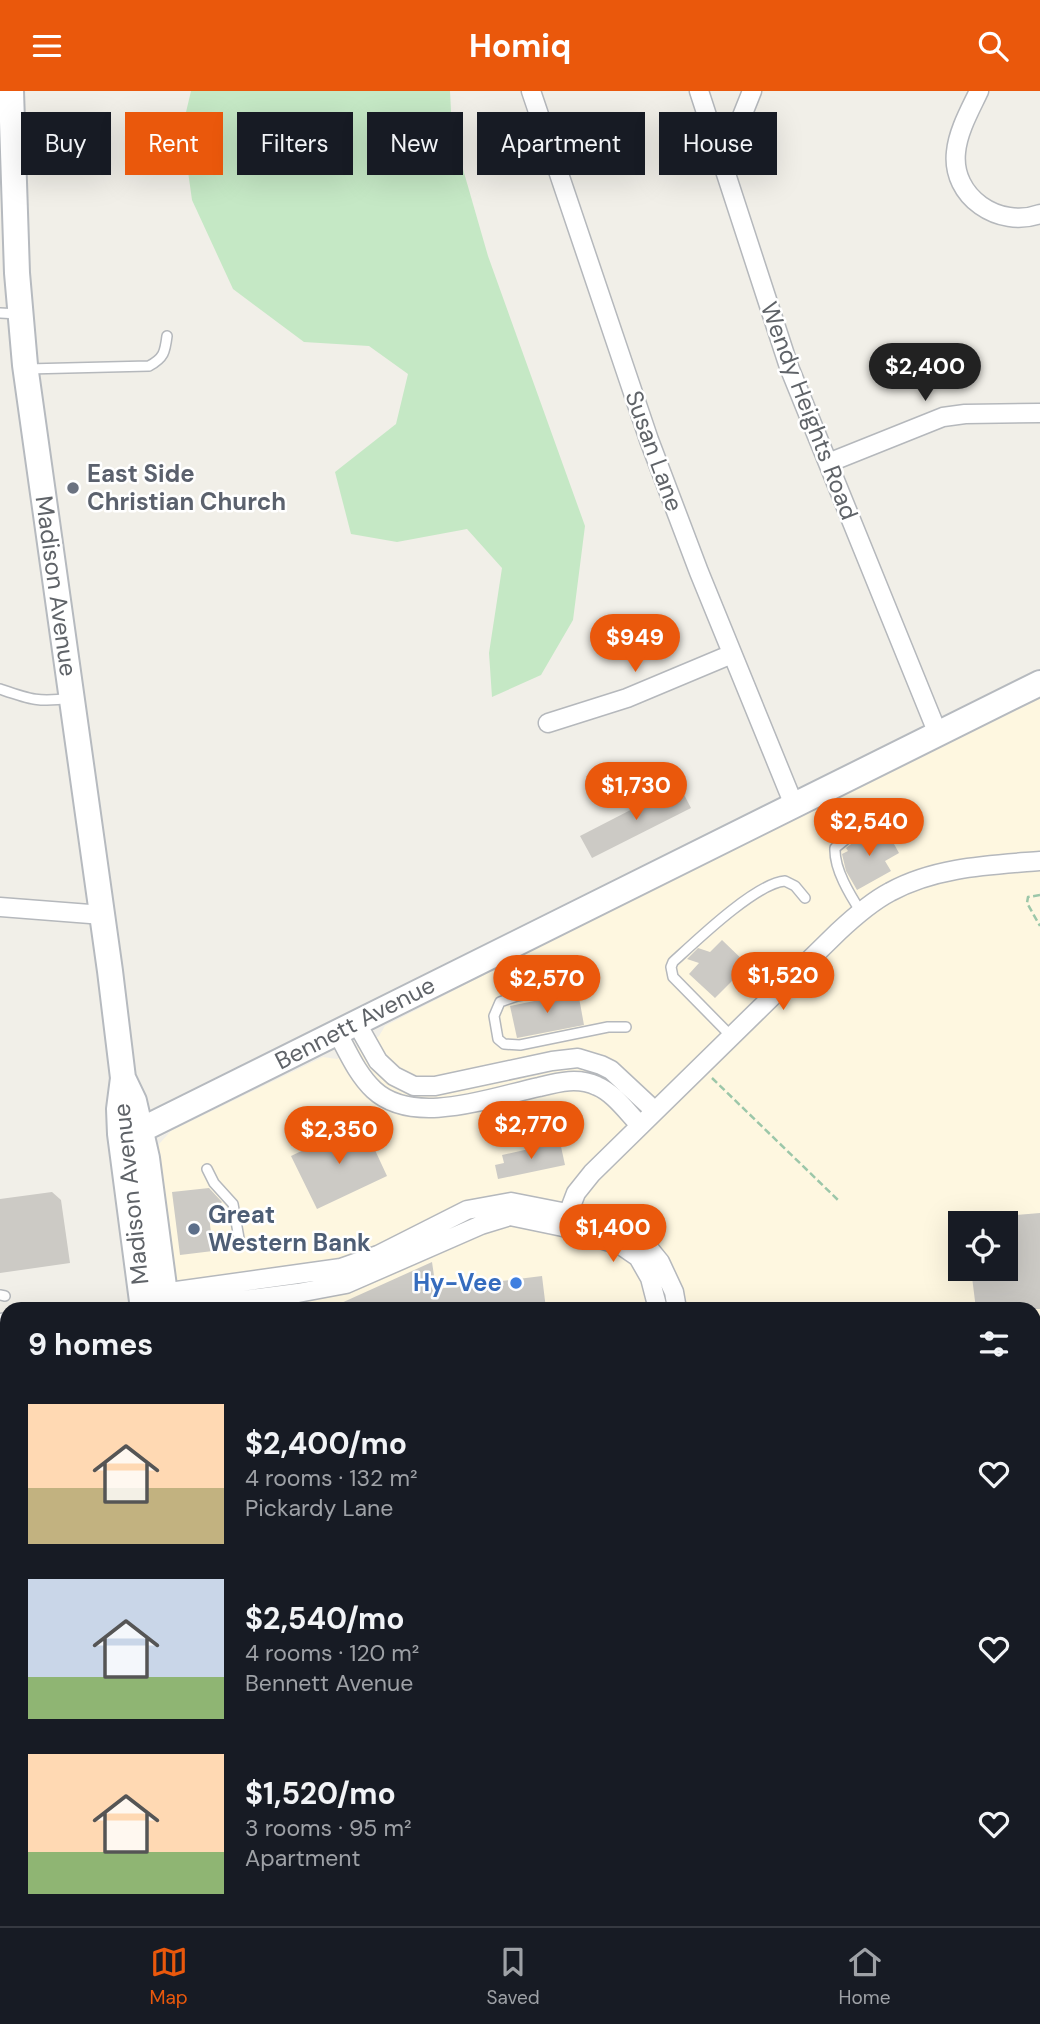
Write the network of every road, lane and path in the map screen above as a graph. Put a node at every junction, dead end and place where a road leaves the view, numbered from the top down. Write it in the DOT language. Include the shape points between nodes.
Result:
graph roads {
  1 [pos="11,91"];
  2 [pos="531,91"];
  3 [pos="699,91"];
  4 [pos="752,91"];
  5 [pos="978,91"];
  6 [pos="706,112"];
  7 [pos="744,112"];
  8 [pos="726,175"];
  9 [pos="1040,214"];
  10 [pos="10,314"];
  11 [pos="167,336"];
  12 [pos="25,369"];
  13 [pos="1040,413"];
  14 [pos="828,463"];
  15 [pos="732,654"];
  16 [pos="1040,683"];
  17 [pos="0,689"];
  18 [pos="72,698"];
  19 [pos="548,723"];
  20 [pos="938,734"];
  21 [pos="794,804"];
  22 [pos="902,810"];
  23 [pos="1040,861"];
  24 [pos="1040,895"];
  25 [pos="805,898"];
  26 [pos="0,907"];
  27 [pos="861,912"];
  28 [pos="103,915"];
  29 [pos="1040,926"];
  30 [pos="584,983"];
  31 [pos="346,1027"];
  32 [pos="626,1027"];
  33 [pos="732,1036"];
  34 [pos="700,1066"];
  35 [pos="655,1111"];
  36 [pos="640,1125"];
  37 [pos="131,1132"];
  38 [pos="207,1169"];
  39 [pos="838,1200"];
  40 [pos="565,1220"];
  41 [pos="240,1244"];
  42 [pos="158,1302"];
  43 [pos="178,1302"];
  44 [pos="656,1302"];
  45 [pos="676,1302"];
  1 -- 10 [label="main road, Madison Avenue"];
  2 -- 15 [label="street, Susan Lane" via="649,440"];
  3 -- 6 [label="street"];
  4 -- 7 [label="street"];
  5 -- 9 [label="street" via="956,151 960,179 976,202 993,213 1008,219"];
  8 -- 14 [label="street, Wendy Heights Road" via="778,335"];
  10 -- 12 [label="main road, Madison Avenue"];
  11 -- 12 [label="lane" via="165,353 149,366"];
  12 -- 18 [label="main road, Madison Avenue"];
  13 -- 14 [label="street" via="943,417"];
  14 -- 20 [label="street, Wendy Heights Road"];
  15 -- 19 [label="street" via="627,698"];
  15 -- 21 [label="street, Susan Lane"];
  16 -- 20 [label="main road, Bennett Avenue"];
  17 -- 18 [label="lane" via="37,701"];
  18 -- 28 [label="main road, Madison Avenue"];
  20 -- 21 [label="main road, Bennett Avenue"];
  21 -- 31 [label="main road, Bennett Avenue"];
  22 -- 27 [label="lane" via="850,835 835,848 845,883"];
  23 -- 27 [label="street" via="934,875 893,890"];
  24 -- 29 [label="path" via="1028,897 1027,903"];
  25 -- 33 [label="lane" via="785,881 765,888 673,962 673,977"];
  26 -- 28 [label="street"];
  27 -- 33 [label="street"];
  28 -- 37 [label="main road, Madison Avenue" via="122,1078 134,1101"];
  30 -- 32 [label="lane" via="500,1002 494,1016 498,1039 520,1045"];
  31 -- 35 [label="street" via="394,1076 414,1086 578,1058 611,1070"];
  31 -- 36 [label="street" via="367,1082 399,1105 438,1108 578,1080 607,1091"];
  31 -- 37 [label="main road, Bennett Avenue"];
  33 -- 34 [label="street"];
  34 -- 35 [label="street"];
  34 -- 39 [label="path"];
  35 -- 36 [label="street"];
  36 -- 40 [label="street" via="576,1193"];
  37 -- 42 [label="main road, Madison Avenue"];
  38 -- 41 [label="lane" via="233,1204"];
  40 -- 43 [label="street" via="511,1202 491,1204 467,1210 378,1255 341,1268"];
  40 -- 44 [label="street" via="638,1257"];
  40 -- 45 [label="street" via="629,1233 647,1246 660,1262"];
}
